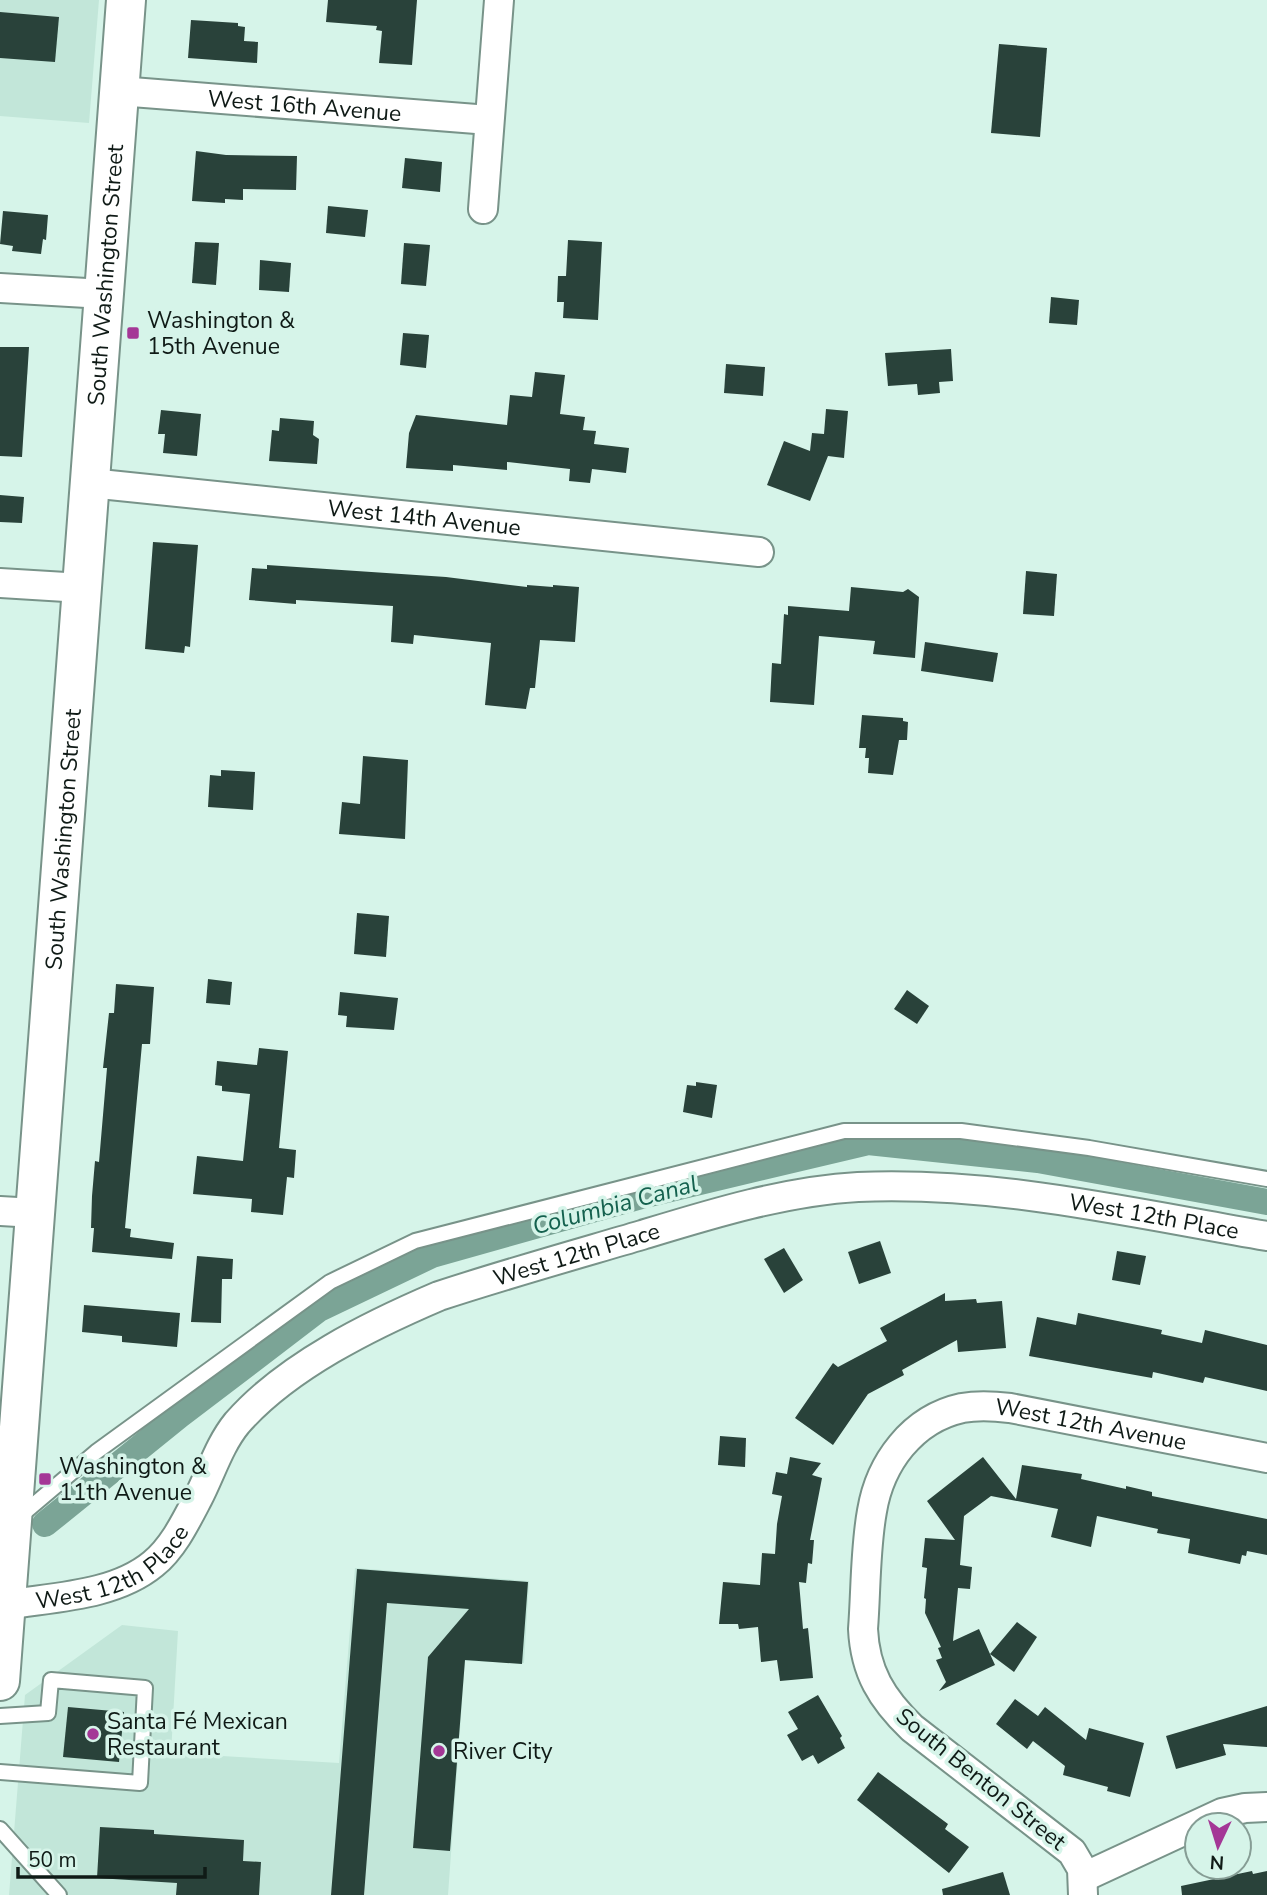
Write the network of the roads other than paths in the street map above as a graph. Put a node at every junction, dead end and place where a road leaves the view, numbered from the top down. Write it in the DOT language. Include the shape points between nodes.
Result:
graph roads {
  1 [pos="126,0"];
  2 [pos="499,0"];
  3 [pos="120,91"];
  4 [pos="489,120"];
  5 [pos="483,209"];
  6 [pos="0,288"];
  7 [pos="104,294"];
  8 [pos="90,483"];
  9 [pos="759,552"];
  10 [pos="0,583"];
  11 [pos="82,588"];
  12 [pos="1267,1179"];
  13 [pos="17,1212"];
  14 [pos="1267,1236"];
  15 [pos="919,1428"];
  16 [pos="1267,1458"];
  17 [pos="7,1508"];
  18 [pos="6,1605"];
  19 [pos="0,1681"];
  20 [pos="0,1716"];
  21 [pos="0,1772"];
  22 [pos="1267,1807"];
  23 [pos="0,1829"];
  24 [pos="1084,1886"];
  25 [pos="59,1895"];
  1 -- 3 [label="main road, South Washington Street"];
  2 -- 4 [label="street"];
  3 -- 4 [label="street, West 16th Avenue"];
  3 -- 7 [label="main road, South Washington Street"];
  4 -- 5 [label="street"];
  6 -- 7 [label="street"];
  7 -- 8 [label="main road, South Washington Street"];
  8 -- 9 [label="street, West 14th Avenue"];
  8 -- 11 [label="main road, South Washington Street"];
  10 -- 11 [label="street"];
  11 -- 13 [label="main road, South Washington Street"];
  12 -- 17 [label="lane" via="961,1131 844,1131 415,1241 330,1282 96,1452"];
  13 -- 17 [label="main road, South Washington Street"];
  14 -- 18 [label="street, West 12th Place" via="1001,1192 857,1188 754,1204 589,1250 439,1296 319,1357 234,1426 183,1526 154,1564 109,1587"];
  15 -- 16 [label="street, West 12th Avenue" via="962,1408 1010,1408"];
  15 -- 24 [label="street, South Benton Street" via="887,1467 872,1513 863,1629 871,1671 892,1709 912,1728 1072,1852"];
  17 -- 18 [label="main road, South Washington Street"];
  18 -- 19 [label="main road, South Washington Street"];
  20 -- 21 [label="lane" via="48,1713 51,1680 145,1688 140,1783"];
  22 -- 24 [label="street" via="1222,1813"];
  23 -- 25 [label="lane"];
}
